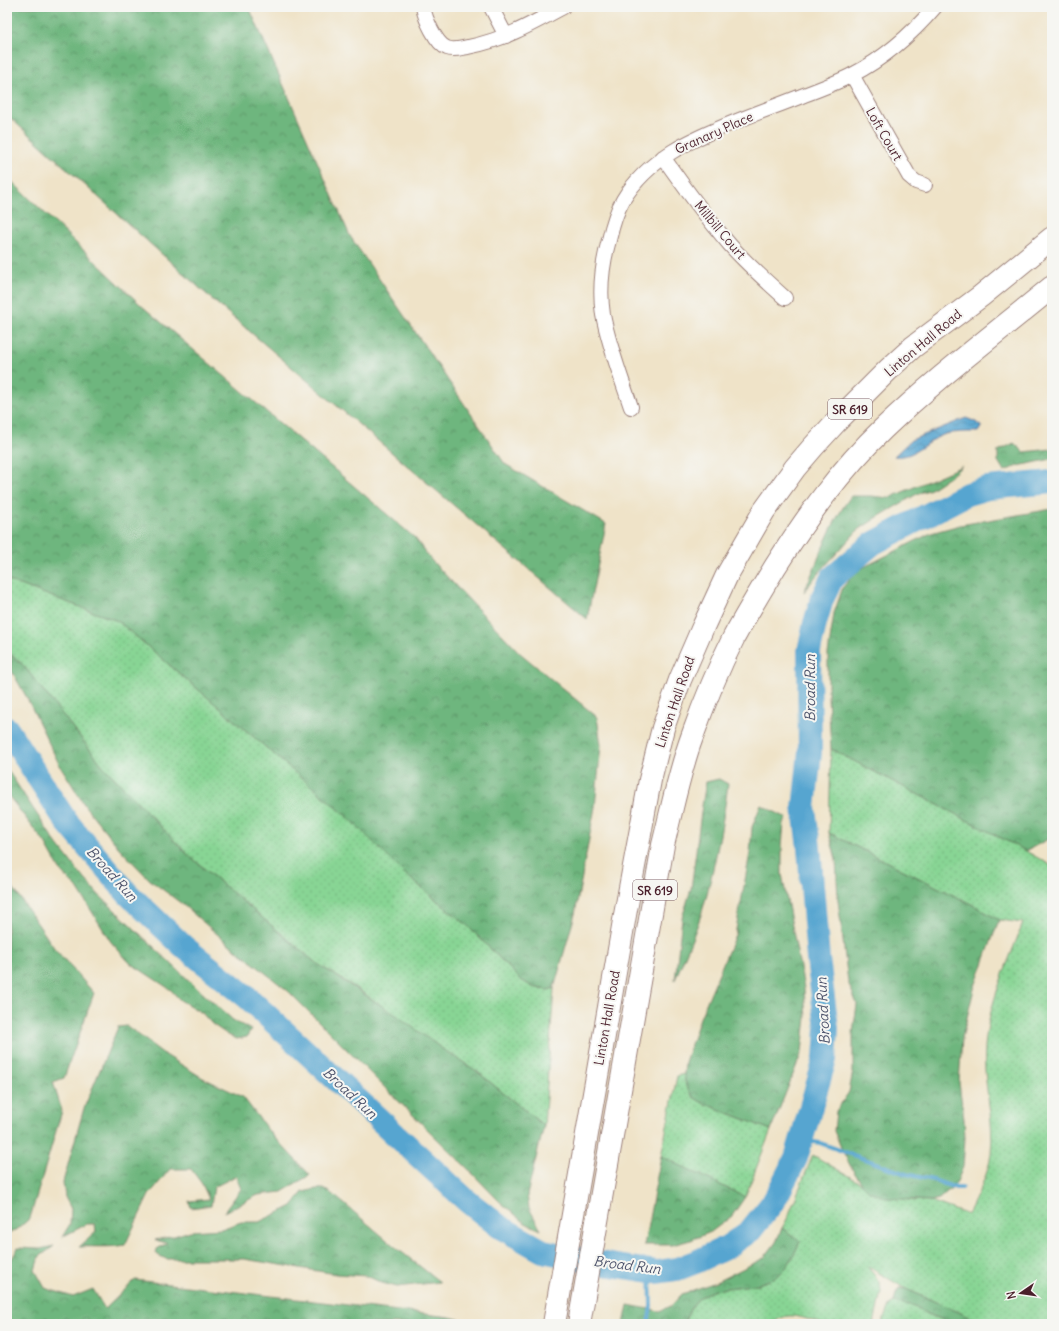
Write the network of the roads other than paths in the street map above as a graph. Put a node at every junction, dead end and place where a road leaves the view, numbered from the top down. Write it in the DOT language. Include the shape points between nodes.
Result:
graph roads {
  1 [pos="423,7"];
  2 [pos="491,7"];
  3 [pos="563,7"];
  4 [pos="935,7"];
  5 [pos="506,36"];
  6 [pos="852,75"];
  7 [pos="662,157"];
  8 [pos="925,185"];
  9 [pos="1052,238"];
  10 [pos="1052,287"];
  11 [pos="785,298"];
  12 [pos="631,407"];
  13 [pos="554,1323"];
  14 [pos="579,1324"];
  1 -- 5 [label="street" via="437,40 448,49 484,44"];
  2 -- 5 [label="street"];
  3 -- 5 [label="street"];
  4 -- 6 [label="street, Granary Place" via="894,49"];
  6 -- 7 [label="street, Granary Place" via="714,130"];
  6 -- 8 [label="street, Loft Court" via="909,176"];
  7 -- 11 [label="street, Millbill Court" via="731,246"];
  7 -- 12 [label="street, Granary Place" via="634,183 622,202 611,229 601,276 603,314 608,340"];
  9 -- 13 [label="main road, Linton Hall Road / SR 619" via="913,347 836,422 794,468 764,511 727,575 702,627 663,728 650,780"];
  10 -- 14 [label="main road, Linton Hall Road / SR 619" via="927,388 859,453 796,535 734,636 710,688 691,738 663,845"];
}
